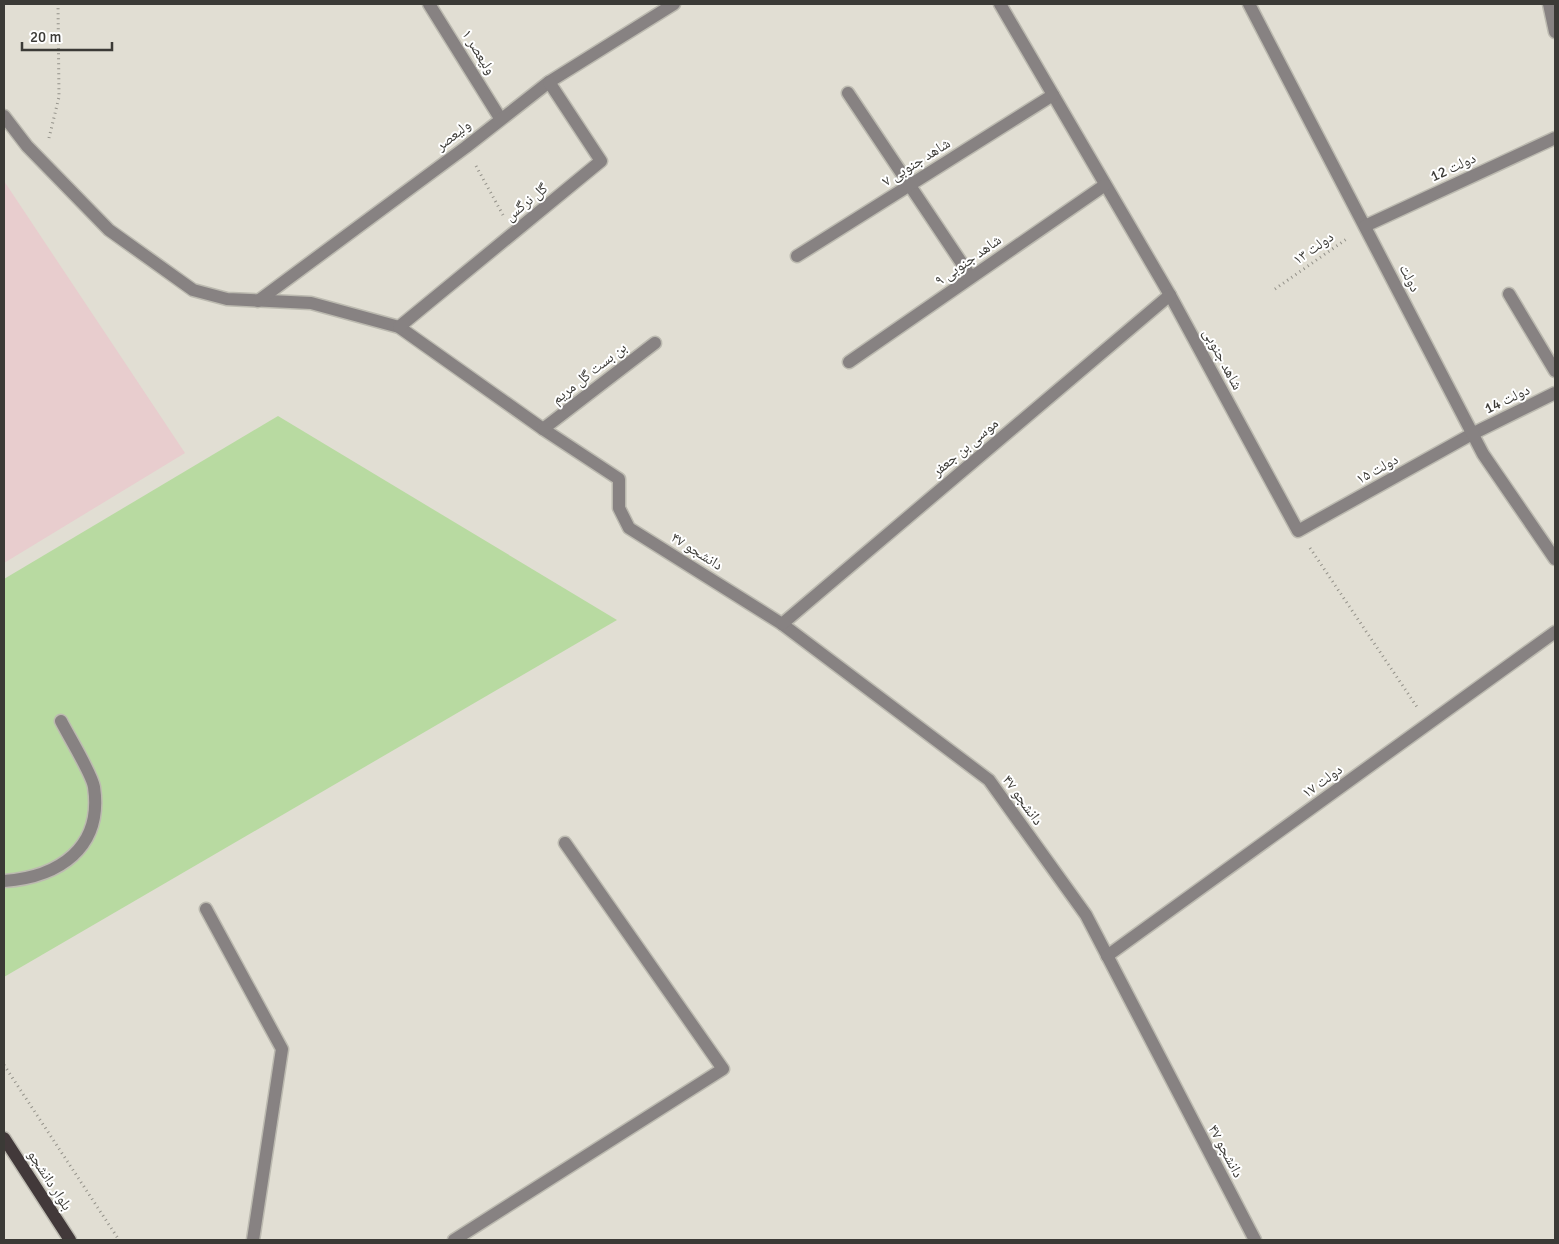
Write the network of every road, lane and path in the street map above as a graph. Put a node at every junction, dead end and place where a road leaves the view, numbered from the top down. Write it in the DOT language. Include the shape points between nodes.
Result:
graph roads {
  1 [pos="58,4"];
  2 [pos="430,4"];
  3 [pos="674,4"];
  4 [pos="1000,4"];
  5 [pos="1249,4"];
  6 [pos="1549,4"];
  7 [pos="1555,32"];
  8 [pos="549,82"];
  9 [pos="848,94"];
  10 [pos="1053,95"];
  11 [pos="4,116"];
  12 [pos="500,118"];
  13 [pos="1555,138"];
  14 [pos="466,147"];
  15 [pos="43,163"];
  16 [pos="909,185"];
  17 [pos="1105,185"];
  18 [pos="1365,226"];
  19 [pos="513,233"];
  20 [pos="797,256"];
  21 [pos="971,277"];
  22 [pos="1274,289"];
  23 [pos="1509,294"];
  24 [pos="1170,295"];
  25 [pos="258,302"];
  26 [pos="398,327"];
  27 [pos="655,343"];
  28 [pos="849,362"];
  29 [pos="1555,371"];
  30 [pos="1555,393"];
  31 [pos="543,429"];
  32 [pos="1472,434"];
  33 [pos="1298,531"];
  34 [pos="1555,559"];
  35 [pos="782,624"];
  36 [pos="1555,632"];
  37 [pos="61,721"];
  38 [pos="1428,724"];
  39 [pos="565,843"];
  40 [pos="4,880"];
  41 [pos="206,909"];
  42 [pos="1108,956"];
  43 [pos="4,1065"];
  44 [pos="4,1138"];
  45 [pos="70,1240"];
  46 [pos="119,1240"];
  47 [pos="253,1240"];
  48 [pos="454,1240"];
  49 [pos="1255,1240"];
  1 -- 15 [label="path" via="59,97"];
  2 -- 12 [label="street, ولیعصر ۱"];
  3 -- 8 [label="street, ولیعصر"];
  4 -- 10 [label="street, شاهد جنوبی"];
  5 -- 18 [label="street, دولت"];
  6 -- 7 [label="street"];
  8 -- 12 [label="street, ولیعصر"];
  8 -- 19 [label="street, گل نرگس" via="601,161"];
  9 -- 16 [label="street"];
  10 -- 16 [label="street, شاهد جنوبی ۷"];
  10 -- 17 [label="street, شاهد جنوبی"];
  11 -- 15 [label="street"];
  12 -- 14 [label="street, ولیعصر"];
  13 -- 18 [label="street, دولت 12"];
  14 -- 19 [label="path"];
  14 -- 25 [label="street, ولیعصر"];
  15 -- 25 [label="street" via="109,230 193,290 227,299"];
  16 -- 20 [label="street, شاهد جنوبی ۷"];
  16 -- 21 [label="street"];
  17 -- 21 [label="street, شاهد جنوبی ۹"];
  17 -- 24 [label="street, شاهد جنوبی"];
  18 -- 22 [label="path, دولت ۱۳"];
  18 -- 32 [label="street, دولت"];
  19 -- 26 [label="street, گل نرگس"];
  21 -- 28 [label="street, شاهد جنوبی ۹"];
  23 -- 29 [label="street"];
  24 -- 33 [label="street, شاهد جنوبی"];
  24 -- 35 [label="street, موسی بن جعفر"];
  25 -- 26 [label="street" via="311,303"];
  26 -- 31 [label="street"];
  27 -- 31 [label="street, بن بست گل مریم"];
  30 -- 32 [label="street, دولت 14"];
  31 -- 35 [label="street, دانشجو ۴۷" via="619,479 619,508 629,528"];
  32 -- 33 [label="street, دولت ۱۵"];
  32 -- 34 [label="street, دولت" via="1482,454"];
  33 -- 38 [label="path"];
  35 -- 42 [label="street, دانشجو ۴۷" via="988,780 1086,915"];
  36 -- 38 [label="street, دولت ۱۷"];
  37 -- 40 [label="street" via="94,785 95,814 86,840 70,859 49,872 23,880"];
  38 -- 42 [label="street, دولت ۱۷"];
  39 -- 48 [label="street" via="723,1070"];
  41 -- 47 [label="street" via="282,1049"];
  42 -- 49 [label="street, دانشجو ۴۷"];
  43 -- 46 [label="path"];
  44 -- 45 [label="main road, بلوار دانشجو"];
}
